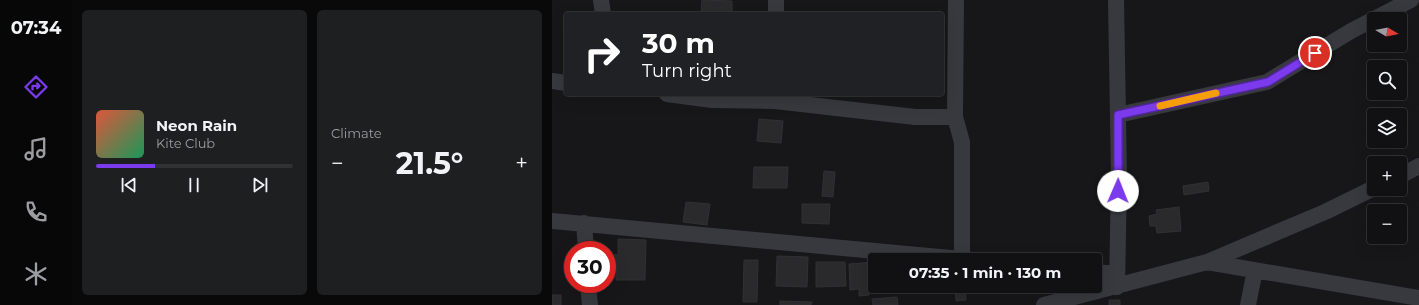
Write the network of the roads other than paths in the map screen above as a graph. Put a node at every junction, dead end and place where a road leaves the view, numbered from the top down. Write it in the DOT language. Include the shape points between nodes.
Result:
graph roads {
  1 [pos="601,0"];
  2 [pos="776,0"];
  3 [pos="956,0"];
  4 [pos="1116,0"];
  5 [pos="1411,0"];
  6 [pos="603,12"];
  7 [pos="776,12"];
  8 [pos="1388,12"];
  9 [pos="1367,23"];
  10 [pos="552,81"];
  11 [pos="564,82"];
  12 [pos="682,96"];
  13 [pos="775,97"];
  14 [pos="1118,115"];
  15 [pos="955,117"];
  16 [pos="1419,166"];
  17 [pos="1407,172"];
  18 [pos="1367,191"];
  19 [pos="552,221"];
  20 [pos="584,223"];
  21 [pos="585,241"];
  22 [pos="903,253"];
  23 [pos="967,253"];
  24 [pos="1207,262"];
  25 [pos="1255,270"];
  26 [pos="1102,275"];
  27 [pos="1117,281"];
  28 [pos="589,293"];
  29 [pos="1419,298"];
  30 [pos="590,305"];
  31 [pos="1044,305"];
  32 [pos="1248,305"];
  1 -- 6 [label="street"];
  2 -- 7 [label="street"];
  3 -- 15 [label="street"];
  4 -- 14 [label="street"];
  5 -- 8 [label="street"];
  9 -- 14 [label="street" via="1268,82"];
  10 -- 11 [label="street"];
  12 -- 13 [label="street" via="712,100"];
  13 -- 15 [label="street" via="915,117"];
  14 -- 27 [label="street"];
  15 -- 23 [label="street" via="962,142"];
  16 -- 17 [label="street"];
  18 -- 24 [label="street"];
  19 -- 20 [label="street"];
  20 -- 21 [label="street"];
  20 -- 22 [label="street"];
  24 -- 25 [label="street"];
  24 -- 27 [label="street"];
  25 -- 29 [label="street"];
  25 -- 32 [label="street"];
  26 -- 27 [label="street"];
  27 -- 31 [label="street"];
  28 -- 30 [label="street"];
}
